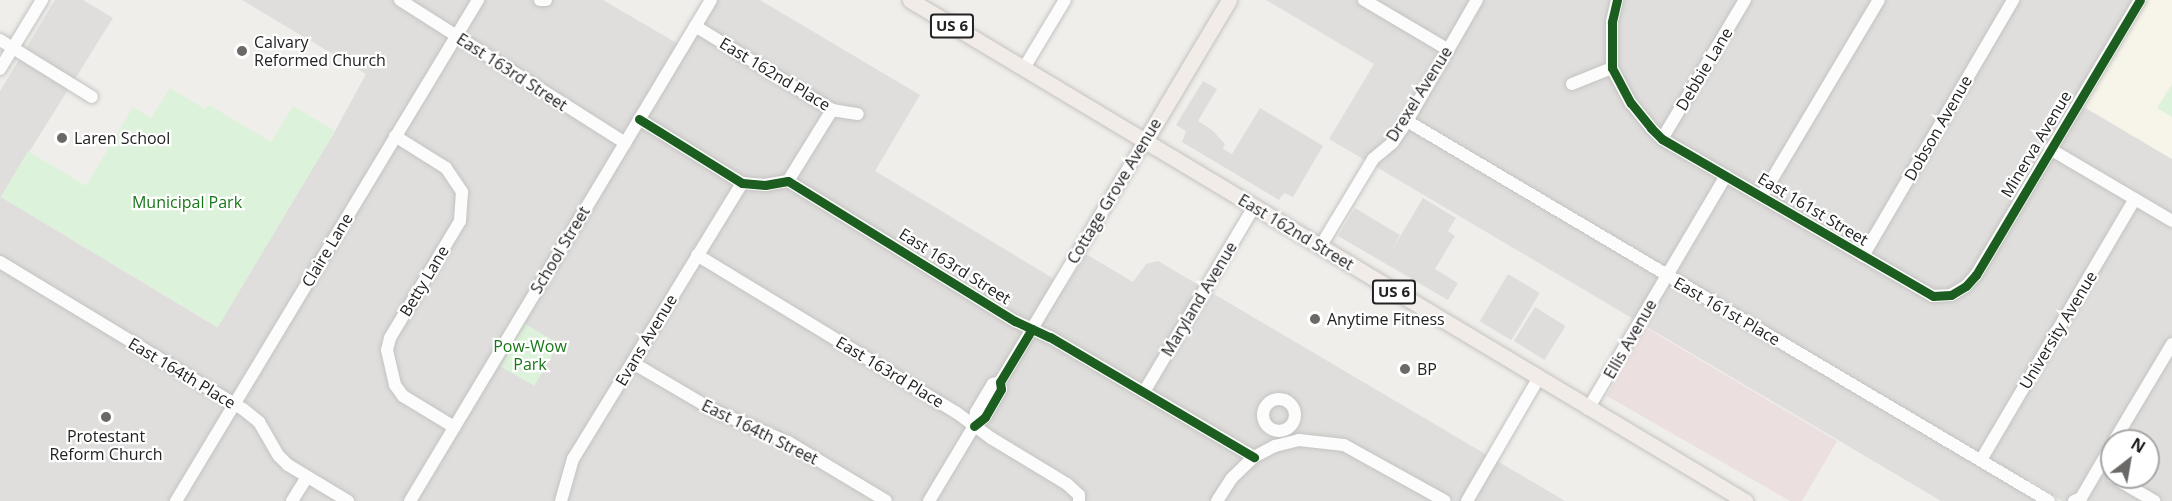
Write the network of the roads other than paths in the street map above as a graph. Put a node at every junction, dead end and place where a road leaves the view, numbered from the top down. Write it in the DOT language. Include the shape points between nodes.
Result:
graph roads {
  1 [pos="42,0"];
  2 [pos="400,0"];
  3 [pos="478,0"];
  4 [pos="540,0"];
  5 [pos="546,0"];
  6 [pos="711,0"];
  7 [pos="910,0"];
  8 [pos="1065,0"];
  9 [pos="1229,0"];
  10 [pos="1364,0"];
  11 [pos="1477,0"];
  12 [pos="1617,0"];
  13 [pos="1745,0"];
  14 [pos="1879,0"];
  15 [pos="2013,0"];
  16 [pos="2140,0"];
  17 [pos="695,26"];
  18 [pos="456,37"];
  19 [pos="0,40"];
  20 [pos="13,48"];
  21 [pos="1447,49"];
  22 [pos="1024,68"];
  23 [pos="0,69"];
  24 [pos="1612,69"];
  25 [pos="1572,84"];
  26 [pos="92,97"];
  27 [pos="832,110"];
  28 [pos="858,114"];
  29 [pos="639,119"];
  30 [pos="1407,121"];
  31 [pos="396,136"];
  32 [pos="1662,139"];
  33 [pos="1145,141"];
  34 [pos="625,143"];
  35 [pos="2050,149"];
  36 [pos="1726,176"];
  37 [pos="788,180"];
  38 [pos="742,183"];
  39 [pos="1762,196"];
  40 [pos="2135,199"];
  41 [pos="1254,207"];
  42 [pos="2172,221"];
  43 [pos="1320,247"];
  44 [pos="697,255"];
  45 [pos="1863,256"];
  46 [pos="0,262"];
  47 [pos="1666,275"];
  48 [pos="1951,295"];
  49 [pos="1032,329"];
  50 [pos="2172,344"];
  51 [pos="633,363"];
  52 [pos="1538,379"];
  53 [pos="1144,392"];
  54 [pos="235,404"];
  55 [pos="1588,409"];
  56 [pos="974,426"];
  57 [pos="454,428"];
  58 [pos="2121,429"];
  59 [pos="1254,457"];
  60 [pos="1981,460"];
  61 [pos="2100,465"];
  62 [pos="2098,468"];
  63 [pos="307,477"];
  64 [pos="2134,489"];
  65 [pos="1079,498"];
  66 [pos="176,501"];
  67 [pos="292,501"];
  68 [pos="348,501"];
  69 [pos="410,501"];
  70 [pos="561,501"];
  71 [pos="886,501"];
  72 [pos="928,501"];
  73 [pos="1217,501"];
  74 [pos="1445,501"];
  75 [pos="1467,501"];
  76 [pos="1745,501"];
  77 [pos="2049,501"];
  78 [pos="2074,501"];
  79 [pos="2154,501"];
  1 -- 20 [label="street"];
  2 -- 18 [label="street, East 163rd Street"];
  3 -- 18 [label="street, Claire Lane"];
  4 -- 5 [label="street"];
  6 -- 17 [label="street, School Street"];
  7 -- 22 [label="main road, East 162nd Street / US 6"];
  8 -- 22 [label="street"];
  9 -- 33 [label="main road, Cottage Grove Avenue"];
  10 -- 21 [label="street"];
  11 -- 21 [label="street, Drexel Avenue"];
  12 -- 24 [label="street" via="1612,22"];
  13 -- 32 [label="street, Debbie Lane"];
  14 -- 39 [label="street"];
  15 -- 45 [label="street, Dobson Avenue"];
  16 -- 35 [label="street, Minerva Avenue"];
  17 -- 27 [label="street, East 162nd Place"];
  17 -- 29 [label="street, School Street"];
  18 -- 31 [label="street, Claire Lane"];
  18 -- 34 [label="street, East 163rd Street"];
  19 -- 20 [label="street"];
  20 -- 23 [label="street"];
  20 -- 26 [label="street"];
  21 -- 30 [label="street, Drexel Avenue"];
  22 -- 33 [label="main road, East 162nd Street / US 6"];
  24 -- 25 [label="street"];
  24 -- 32 [label="street, East 161st Street" via="1639,114"];
  27 -- 28 [label="street, East 162nd Place"];
  27 -- 37 [label="street"];
  29 -- 34 [label="street, School Street"];
  29 -- 38 [label="street"];
  30 -- 43 [label="street, Drexel Avenue" via="1393,142 1373,159"];
  30 -- 47 [label="street, East 161st Place"];
  31 -- 54 [label="street, Claire Lane"];
  31 -- 57 [label="street, Betty Lane" via="446,168 462,192 460,221 390,338 387,350 395,385 403,396"];
  32 -- 36 [label="street, East 161st Street"];
  33 -- 41 [label="main road, East 162nd Street / US 6"];
  33 -- 49 [label="street, Cottage Grove Avenue"];
  34 -- 57 [label="street, School Street"];
  35 -- 40 [label="street"];
  35 -- 48 [label="street, Minerva Avenue" via="1976,275"];
  36 -- 39 [label="street, East 161st Street"];
  36 -- 47 [label="street, Ellis Avenue"];
  37 -- 38 [label="street"];
  37 -- 49 [label="street, East 163rd Street"];
  38 -- 44 [label="street, Evans Avenue"];
  39 -- 45 [label="street, East 161st Street"];
  40 -- 42 [label="street"];
  40 -- 60 [label="street, University Avenue"];
  41 -- 43 [label="main road, East 162nd Street / US 6"];
  41 -- 53 [label="street, Maryland Avenue"];
  43 -- 52 [label="main road, East 162nd Street / US 6"];
  44 -- 51 [label="street, Evans Avenue"];
  44 -- 56 [label="street, East 163rd Place"];
  45 -- 48 [label="street, East 161st Street" via="1933,296"];
  46 -- 54 [label="street, East 164th Place"];
  47 -- 55 [label="street, Ellis Avenue"];
  47 -- 60 [label="street, East 161st Place"];
  49 -- 53 [label="street, East 163rd Street"];
  49 -- 56 [label="street, Cottage Grove Avenue" via="1000,382 1001,389 985,417"];
  50 -- 58 [label="street"];
  51 -- 70 [label="street, Evans Avenue" via="573,459"];
  51 -- 71 [label="street, East 164th Street" via="713,410 788,441"];
  52 -- 55 [label="main road, East 162nd Street / US 6"];
  52 -- 75 [label="street"];
  53 -- 59 [label="street, East 163rd Street"];
  54 -- 63 [label="street, East 164th Place" via="259,422 281,459"];
  54 -- 66 [label="street, Claire Lane"];
  55 -- 76 [label="main road, East 162nd Street / US 6"];
  56 -- 65 [label="street, East 163rd Place" via="1067,484"];
  56 -- 72 [label="street, Cottage Grove Avenue"];
  57 -- 69 [label="street, School Street"];
  59 -- 73 [label="street" via="1232,478"];
  59 -- 74 [label="street" via="1284,436 1344,445"];
  60 -- 77 [label="street, East 161st Place"];
  61 -- 62 [label="street"];
  62 -- 78 [label="street" via="2081,498"];
  63 -- 67 [label="street"];
  63 -- 68 [label="street, East 164th Place"];
  64 -- 79 [label="street"];
}
